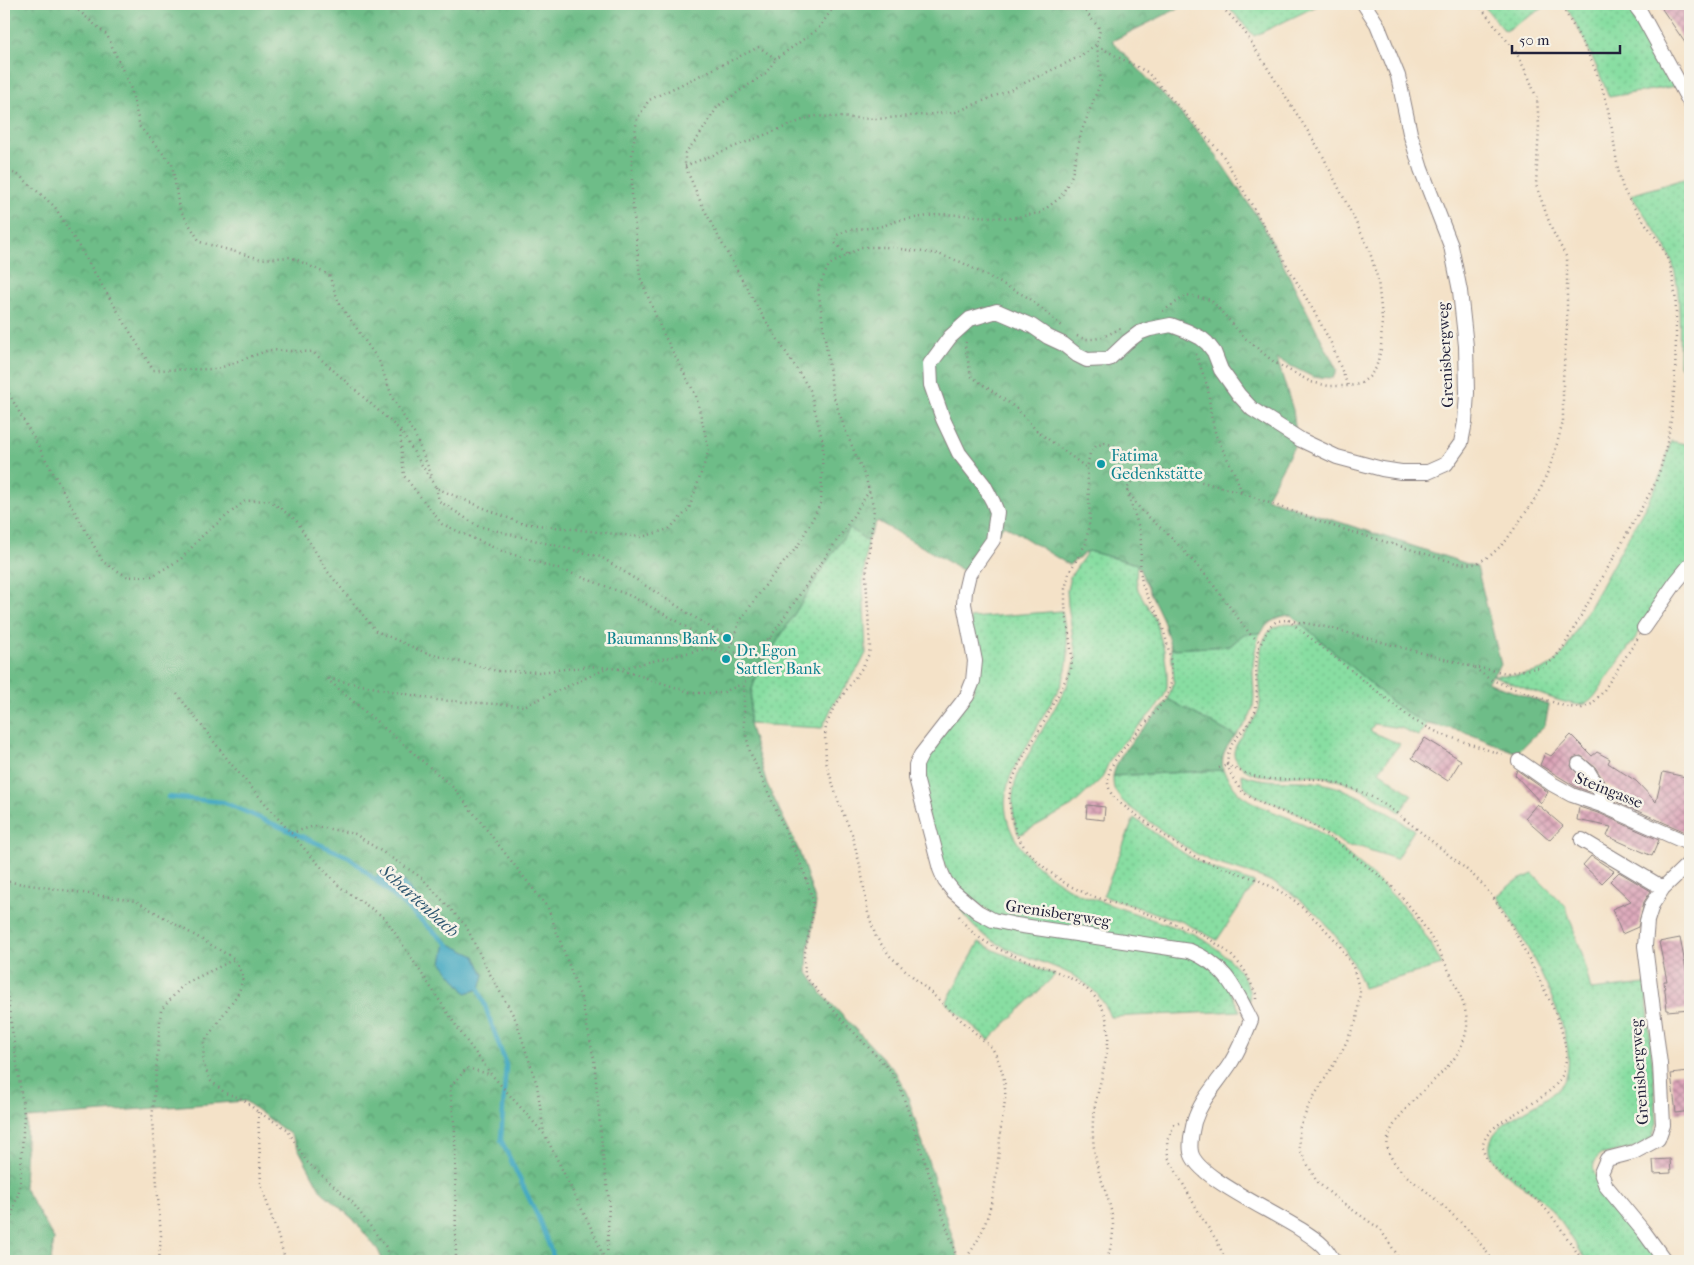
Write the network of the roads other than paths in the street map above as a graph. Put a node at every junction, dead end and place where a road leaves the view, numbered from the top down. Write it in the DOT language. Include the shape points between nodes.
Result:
graph roads {
  1 [pos="1364,4"];
  2 [pos="1634,4"];
  3 [pos="1690,103"];
  4 [pos="1690,565"];
  5 [pos="1644,628"];
  6 [pos="1519,761"];
  7 [pos="1579,764"];
  8 [pos="1610,808"];
  9 [pos="1582,840"];
  10 [pos="1690,844"];
  11 [pos="1690,862"];
  12 [pos="1663,888"];
  13 [pos="1334,1261"];
  14 [pos="1665,1261"];
  1 -- 13 [label="street, Grenisbergweg" via="1377,24 1398,76 1410,133 1450,246 1460,291 1467,393 1461,443 1446,464 1428,472 1382,469 1337,457 1301,440 1252,409 1221,370 1207,343 1171,325 1139,333 1109,359 1087,360 1032,326 996,311 970,319 950,337 930,364 931,385 959,453 984,486 997,512 993,540 969,574 965,591 964,604 975,661 973,681 967,696 920,755 916,765 916,778 945,881 978,912 993,920 1016,925 1190,951 1207,958 1220,969 1233,985 1250,1020 1230,1065 1203,1100 1192,1129 1190,1154 1212,1179 1296,1227 1322,1246"];
  2 -- 3 [label="street" via="1642,13"];
  4 -- 5 [label="street"];
  6 -- 8 [label="street, Steingasse" via="1572,795"];
  7 -- 8 [label="street" via="1589,773"];
  8 -- 10 [label="street, Steingasse"];
  9 -- 12 [label="street"];
  11 -- 12 [label="street, Grenisbergweg"];
  12 -- 14 [label="street, Grenisbergweg" via="1647,921 1645,946 1660,1064 1663,1125 1658,1139 1634,1152 1607,1159 1602,1173 1606,1186"];
}
